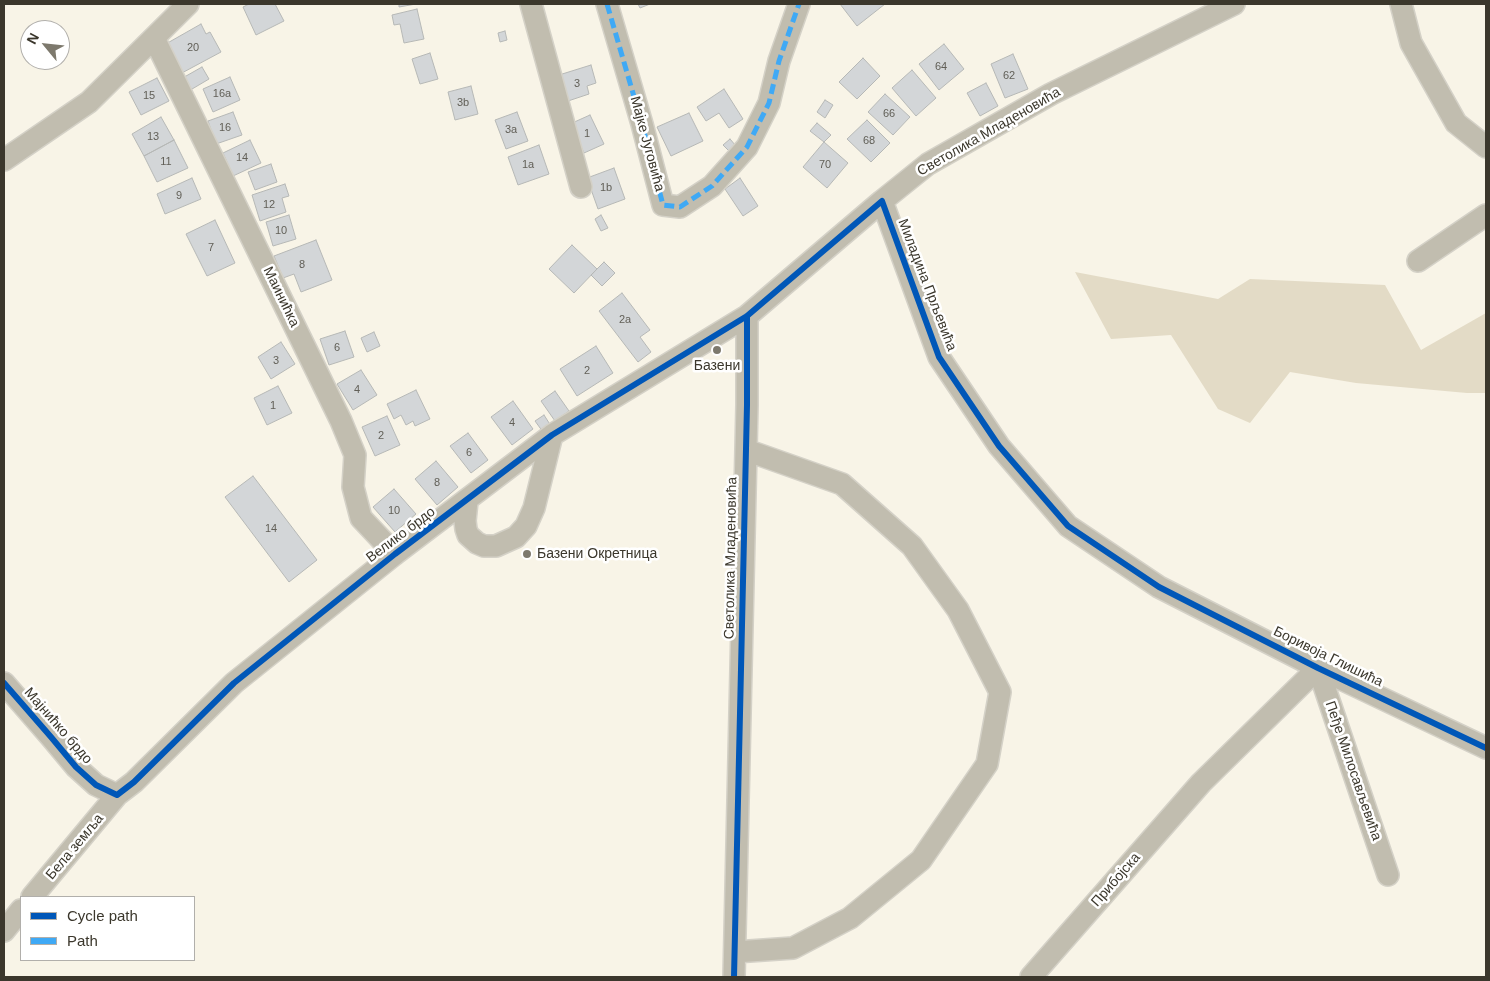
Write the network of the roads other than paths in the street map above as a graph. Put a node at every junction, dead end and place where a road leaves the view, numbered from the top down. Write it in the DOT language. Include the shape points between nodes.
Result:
graph roads {
  1 [pos="188,4"];
  2 [pos="531,4"];
  3 [pos="607,4"];
  4 [pos="798,4"];
  5 [pos="1234,4"];
  6 [pos="1401,4"];
  7 [pos="154,38"];
  8 [pos="1486,147"];
  9 [pos="4,160"];
  10 [pos="581,187"];
  11 [pos="882,201"];
  12 [pos="1486,215"];
  13 [pos="1418,261"];
  14 [pos="747,316"];
  15 [pos="552,435"];
  16 [pos="746,450"];
  17 [pos="467,501"];
  18 [pos="395,554"];
  19 [pos="1159,587"];
  20 [pos="1318,668"];
  21 [pos="4,683"];
  22 [pos="1486,748"];
  23 [pos="117,795"];
  24 [pos="1388,875"];
  25 [pos="33,896"];
  26 [pos="20,911"];
  27 [pos="4,931"];
  28 [pos="735,952"];
  29 [pos="734,977"];
  30 [pos="1031,977"];
  1 -- 7 [label="street"];
  2 -- 10 [label="street"];
  3 -- 4 [label="street, Мајке Југовића" via="663,205 680,207 712,186 747,147 770,103 779,60"];
  5 -- 11 [label="street, Светолика Младеновића" via="1051,94 928,164"];
  6 -- 8 [label="street" via="1411,43 1456,123"];
  7 -- 9 [label="street" via="89,102"];
  7 -- 18 [label="street, Маинићка" via="341,421 355,455 353,487 361,518"];
  11 -- 14 [label="street, Светолика Младеновића"];
  11 -- 19 [label="street, Миладина Прљевића" via="939,357 1000,446 1068,526"];
  12 -- 13 [label="street"];
  14 -- 15 [label="street, Велико брдо"];
  14 -- 16 [label="street, Светолика Младеновића"];
  15 -- 17 [label="street, Велико брдо"];
  15 -- 17 [label="street" via="534,508 516,538 496,546 477,542 466,529"];
  16 -- 28 [label="street, Светолика Младеновића"];
  16 -- 28 [label="street" via="842,484 912,546 958,610 1000,692 987,764 921,860 850,918 793,948"];
  17 -- 18 [label="street, Велико брдо"];
  18 -- 23 [label="street, Велико брдо" via="234,683"];
  19 -- 20 [label="street, Боривоја Глишића"];
  20 -- 22 [label="street, Боривоја Глишића"];
  20 -- 24 [label="street, Пеђе Милосављевића"];
  20 -- 30 [label="street, Прибојска" via="1200,782"];
  21 -- 23 [label="street, Мајнићко брдо" via="76,767 96,785"];
  23 -- 25 [label="street, Бела земља"];
  26 -- 27 [label="street"];
  28 -- 29 [label="street, Светолика Младеновића"];
}
